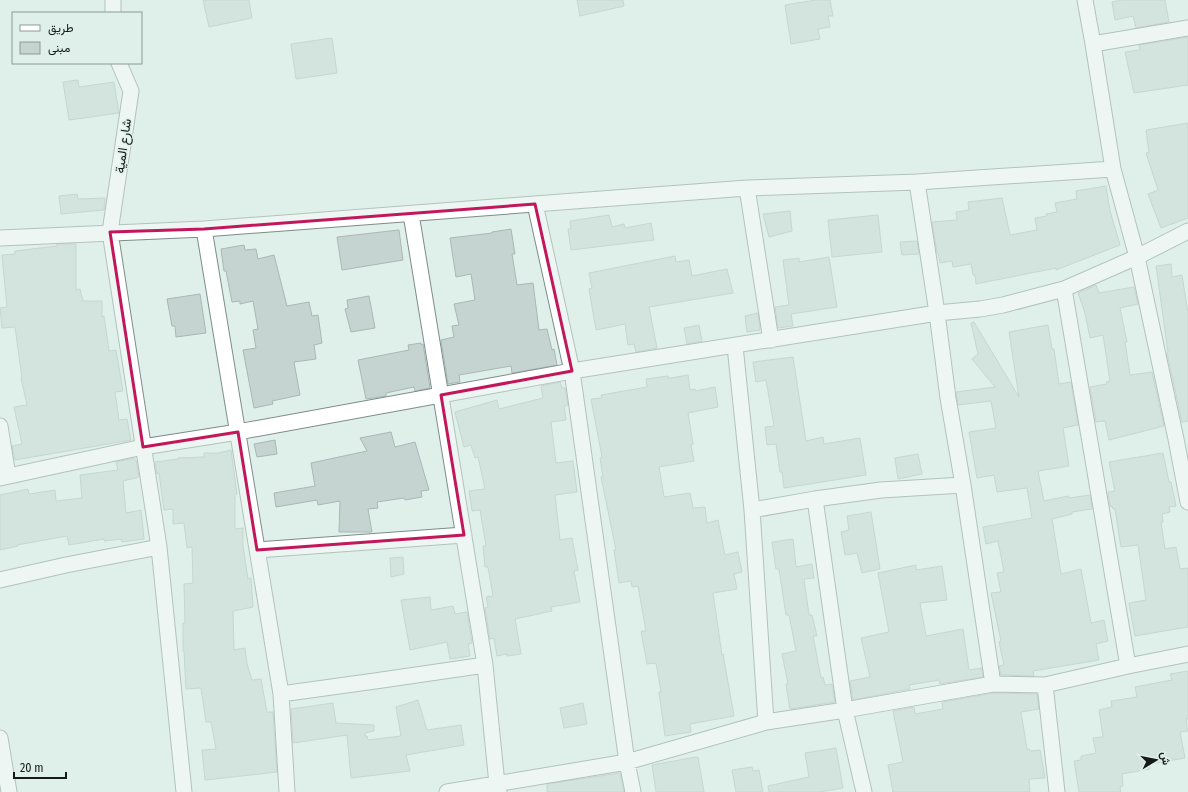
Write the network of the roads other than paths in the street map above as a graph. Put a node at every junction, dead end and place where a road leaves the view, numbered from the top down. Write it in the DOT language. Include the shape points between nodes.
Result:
graph roads {
  1 [pos="113,0"];
  2 [pos="1085,0"];
  3 [pos="113,12"];
  4 [pos="1188,28"];
  5 [pos="1093,44"];
  6 [pos="119,64"];
  7 [pos="1113,169"];
  8 [pos="917,182"];
  9 [pos="747,188"];
  10 [pos="535,204"];
  11 [pos="411,214"];
  12 [pos="204,229"];
  13 [pos="110,232"];
  14 [pos="1188,232"];
  15 [pos="0,238"];
  16 [pos="1137,257"];
  17 [pos="1064,289"];
  18 [pos="937,313"];
  19 [pos="771,340"];
  20 [pos="735,346"];
  21 [pos="572,371"];
  22 [pos="441,394"];
  23 [pos="0,426"];
  24 [pos="238,432"];
  25 [pos="143,446"];
  26 [pos="4,477"];
  27 [pos="963,485"];
  28 [pos="815,499"];
  29 [pos="1188,502"];
  30 [pos="752,510"];
  31 [pos="464,535"];
  32 [pos="159,547"];
  33 [pos="257,550"];
  34 [pos="0,580"];
  35 [pos="1188,654"];
  36 [pos="485,665"];
  37 [pos="1128,666"];
  38 [pos="993,684"];
  39 [pos="1046,685"];
  40 [pos="281,694"];
  41 [pos="845,710"];
  42 [pos="766,722"];
  43 [pos="0,738"];
  44 [pos="627,762"];
  45 [pos="498,788"];
  46 [pos="9,792"];
  47 [pos="184,792"];
  48 [pos="287,792"];
  49 [pos="447,792"];
  50 [pos="633,792"];
  51 [pos="864,792"];
  52 [pos="1057,792"];
  1 -- 3 [label="street"];
  2 -- 5 [label="street"];
  4 -- 5 [label="street"];
  5 -- 7 [label="street"];
  6 -- 13 [label="street, شارع المية" via="131,91"];
  7 -- 8 [label="street"];
  7 -- 16 [label="street"];
  8 -- 9 [label="street"];
  8 -- 18 [label="street"];
  9 -- 10 [label="street"];
  9 -- 19 [label="street"];
  10 -- 11 [label="street"];
  10 -- 21 [label="street"];
  11 -- 12 [label="street"];
  11 -- 22 [label="street"];
  12 -- 13 [label="street"];
  12 -- 24 [label="street"];
  13 -- 15 [label="street"];
  13 -- 25 [label="street, شارع المية"];
  14 -- 16 [label="street"];
  16 -- 17 [label="street"];
  16 -- 29 [label="street"];
  17 -- 18 [label="street" via="1003,305"];
  17 -- 37 [label="street"];
  18 -- 19 [label="street"];
  18 -- 27 [label="street"];
  19 -- 20 [label="street"];
  20 -- 21 [label="street"];
  20 -- 30 [label="street"];
  21 -- 22 [label="street"];
  21 -- 44 [label="street"];
  22 -- 24 [label="street"];
  22 -- 31 [label="street"];
  23 -- 26 [label="street"];
  24 -- 25 [label="street"];
  24 -- 33 [label="street"];
  25 -- 26 [label="street"];
  25 -- 32 [label="street, شارع المية"];
  27 -- 28 [label="street" via="881,490"];
  27 -- 38 [label="street"];
  28 -- 30 [label="street"];
  28 -- 41 [label="street"];
  30 -- 42 [label="street"];
  31 -- 33 [label="street"];
  31 -- 36 [label="street"];
  32 -- 34 [label="street"];
  32 -- 47 [label="street, شارع المية"];
  33 -- 40 [label="street"];
  35 -- 37 [label="street"];
  36 -- 40 [label="street"];
  36 -- 45 [label="street"];
  37 -- 39 [label="street"];
  38 -- 39 [label="street"];
  38 -- 41 [label="street"];
  39 -- 52 [label="street"];
  40 -- 48 [label="street"];
  41 -- 42 [label="street"];
  41 -- 51 [label="street"];
  42 -- 44 [label="street"];
  43 -- 46 [label="street"];
  44 -- 45 [label="street"];
  44 -- 50 [label="street"];
  45 -- 49 [label="street"];
}
